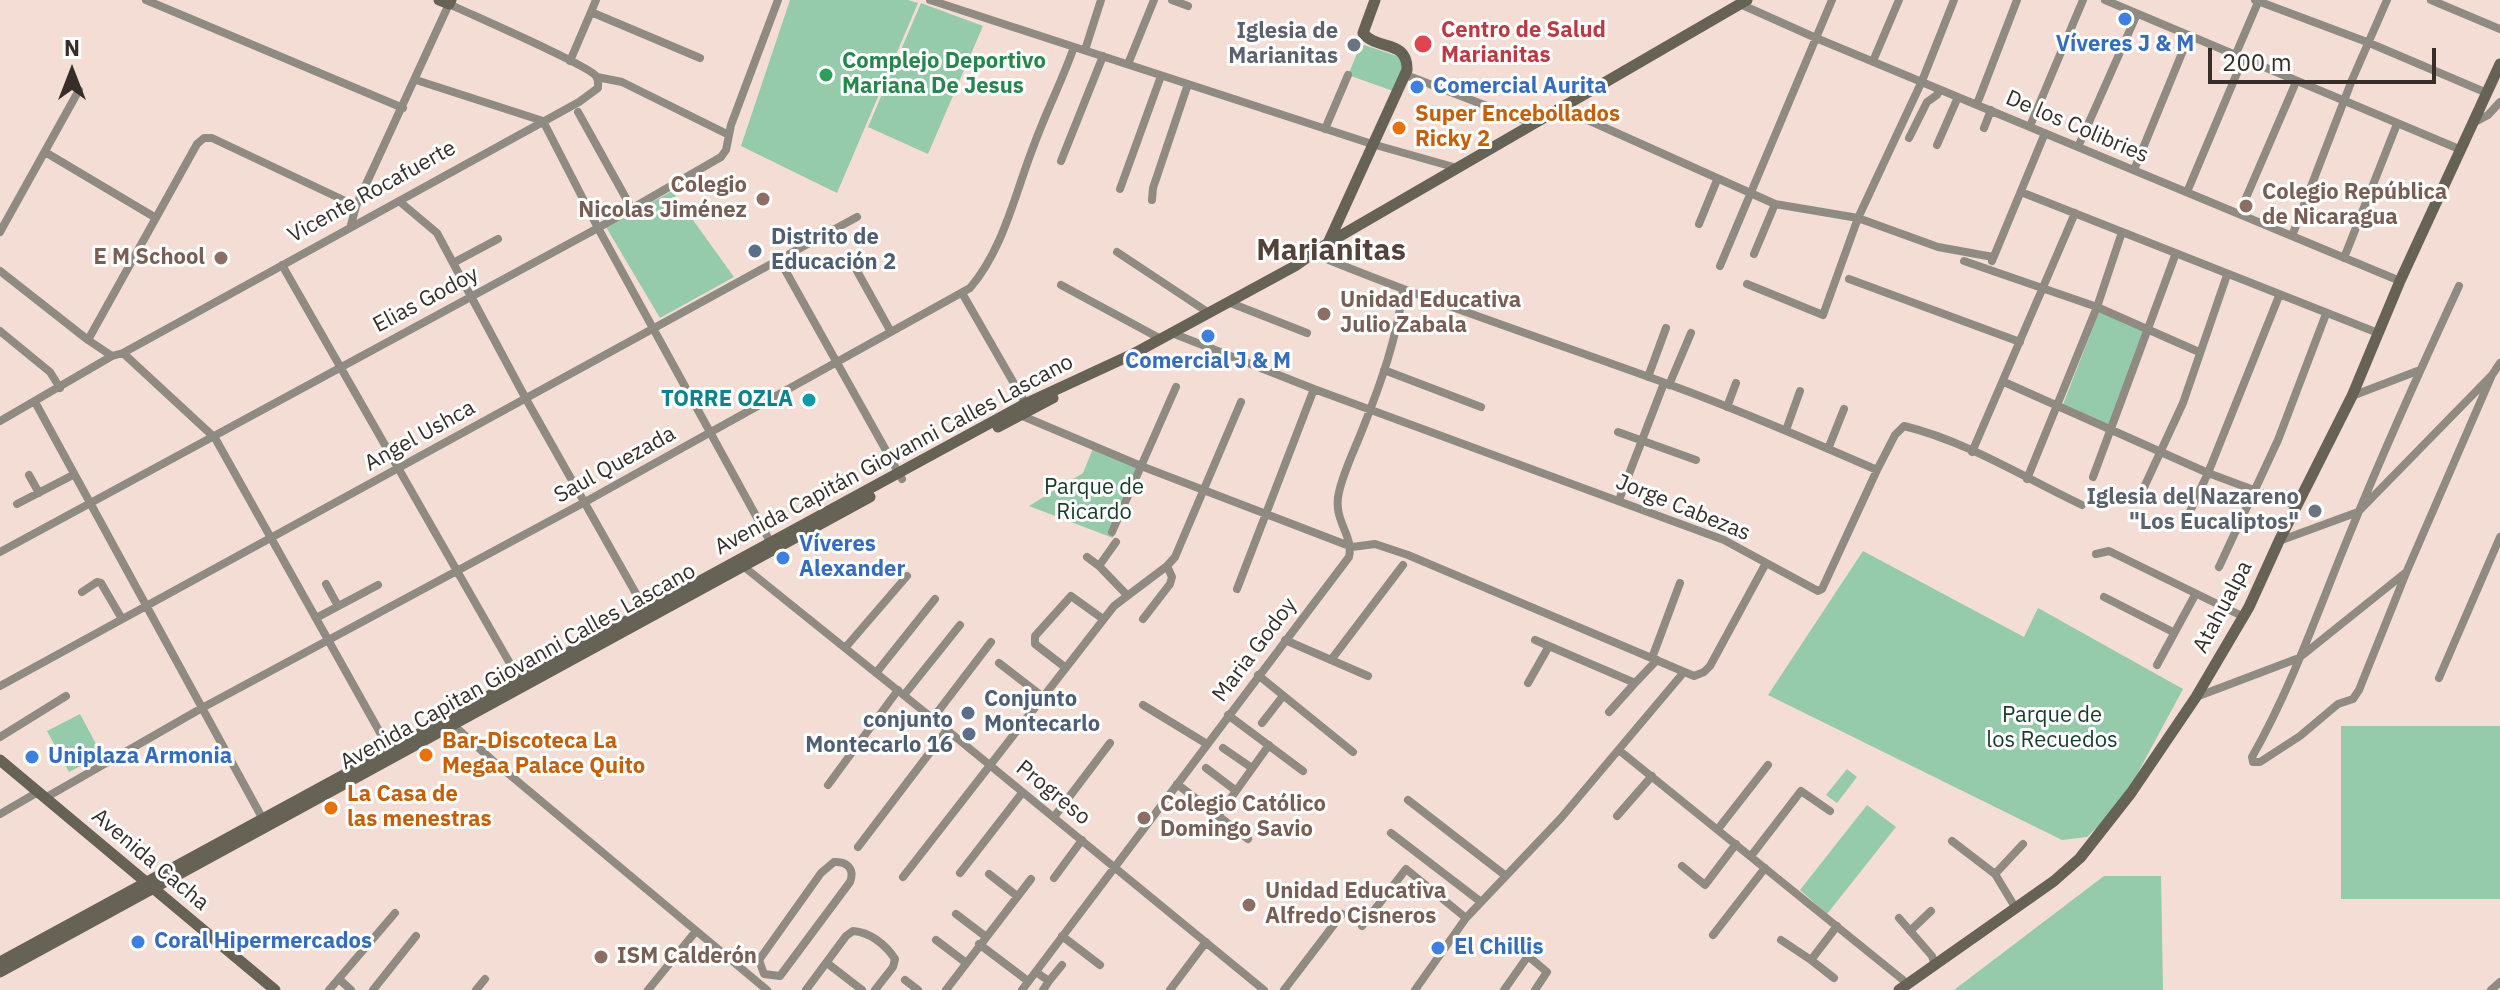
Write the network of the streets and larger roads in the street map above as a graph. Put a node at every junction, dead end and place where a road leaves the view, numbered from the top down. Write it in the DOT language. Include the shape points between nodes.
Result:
graph roads {
  1 [pos="146,0"];
  2 [pos="596,0"];
  3 [pos="778,0"];
  4 [pos="930,0"];
  5 [pos="1101,0"];
  6 [pos="1154,0"];
  7 [pos="1172,0"];
  8 [pos="1375,0"];
  9 [pos="1832,0"];
  10 [pos="1899,0"];
  11 [pos="1954,0"];
  12 [pos="2017,0"];
  13 [pos="2083,0"];
  14 [pos="2387,0"];
  15 [pos="2431,0"];
  16 [pos="446,1"];
  17 [pos="2111,1"];
  18 [pos="2258,1"];
  19 [pos="1744,2"];
  20 [pos="1188,6"];
  21 [pos="591,12"];
  22 [pos="2137,14"];
  23 [pos="2500,29"];
  24 [pos="2189,36"];
  25 [pos="1816,38"];
  26 [pos="2367,42"];
  27 [pos="1074,47"];
  28 [pos="1085,50"];
  29 [pos="1103,56"];
  30 [pos="700,58"];
  31 [pos="2239,58"];
  32 [pos="570,61"];
  33 [pos="1873,61"];
  34 [pos="1128,64"];
  35 [pos="2500,64"];
  36 [pos="1348,75"];
  37 [pos="1406,75"];
  38 [pos="1161,76"];
  39 [pos="597,77"];
  40 [pos="416,80"];
  41 [pos="1922,81"];
  42 [pos="2296,82"];
  43 [pos="1188,84"];
  44 [pos="1939,89"];
  45 [pos="79,90"];
  46 [pos="2487,93"];
  47 [pos="1958,97"];
  48 [pos="2343,102"];
  49 [pos="2500,102"];
  50 [pos="1977,104"];
  51 [pos="403,108"];
  52 [pos="1561,108"];
  53 [pos="1991,110"];
  54 [pos="578,112"];
  55 [pos="543,121"];
  56 [pos="2475,122"];
  57 [pos="1534,124"];
  58 [pos="2397,124"];
  59 [pos="2030,126"];
  60 [pos="1984,128"];
  61 [pos="1325,129"];
  62 [pos="2045,133"];
  63 [pos="729,135"];
  64 [pos="1909,138"];
  65 [pos="1372,144"];
  66 [pos="1937,145"];
  67 [pos="2078,147"];
  68 [pos="2459,149"];
  69 [pos="45,152"];
  70 [pos="1061,161"];
  71 [pos="1457,168"];
  72 [pos="2134,170"];
  73 [pos="1717,180"];
  74 [pos="1120,189"];
  75 [pos="2021,192"];
  76 [pos="2187,192"];
  77 [pos="1749,194"];
  78 [pos="1152,200"];
  79 [pos="399,201"];
  80 [pos="1775,204"];
  81 [pos="356,206"];
  82 [pos="632,209"];
  83 [pos="2075,213"];
  84 [pos="2239,214"];
  85 [pos="857,217"];
  86 [pos="156,218"];
  87 [pos="1339,218"];
  88 [pos="1858,218"];
  89 [pos="1699,224"];
  90 [pos="351,225"];
  91 [pos="598,228"];
  92 [pos="1353,228"];
  93 [pos="0,232"];
  94 [pos="2122,232"];
  95 [pos="2292,236"];
  96 [pos="498,239"];
  97 [pos="1328,243"];
  98 [pos="1117,252"];
  99 [pos="2176,253"];
  100 [pos="1314,254"];
  101 [pos="1754,254"];
  102 [pos="1993,257"];
  103 [pos="2344,258"];
  104 [pos="780,261"];
  105 [pos="1964,261"];
  106 [pos="852,262"];
  107 [pos="453,263"];
  108 [pos="282,265"];
  109 [pos="1720,266"];
  110 [pos="1988,269"];
  111 [pos="0,271"];
  112 [pos="2227,275"];
  113 [pos="4,279"];
  114 [pos="1849,279"];
  115 [pos="2400,281"];
  116 [pos="1747,284"];
  117 [pos="1061,285"];
  118 [pos="2459,286"];
  119 [pos="2042,287"];
  120 [pos="1403,290"];
  121 [pos="962,293"];
  122 [pos="471,295"];
  123 [pos="2279,296"];
  124 [pos="1228,302"];
  125 [pos="2097,307"];
  126 [pos="1209,313"];
  127 [pos="2326,314"];
  128 [pos="1666,328"];
  129 [pos="654,329"];
  130 [pos="0,331"];
  131 [pos="2147,331"];
  132 [pos="891,332"];
  133 [pos="1307,333"];
  134 [pos="1691,333"];
  135 [pos="2378,333"];
  136 [pos="1166,336"];
  137 [pos="88,340"];
  138 [pos="2020,342"];
  139 [pos="2199,352"];
  140 [pos="123,353"];
  141 [pos="112,356"];
  142 [pos="837,363"];
  143 [pos="2500,363"];
  144 [pos="341,366"];
  145 [pos="1384,370"];
  146 [pos="2420,370"];
  147 [pos="2492,375"];
  148 [pos="1648,377"];
  149 [pos="2004,382"];
  150 [pos="1736,383"];
  151 [pos="1666,384"];
  152 [pos="1176,387"];
  153 [pos="60,388"];
  154 [pos="1314,389"];
  155 [pos="1800,391"];
  156 [pos="2352,396"];
  157 [pos="526,399"];
  158 [pos="35,402"];
  159 [pos="1241,402"];
  160 [pos="1481,407"];
  161 [pos="1727,407"];
  162 [pos="2056,407"];
  163 [pos="1844,409"];
  164 [pos="1022,410"];
  165 [pos="1370,410"];
  166 [pos="0,421"];
  167 [pos="1786,430"];
  168 [pos="2112,430"];
  169 [pos="711,432"];
  170 [pos="1618,432"];
  171 [pos="215,438"];
  172 [pos="1643,441"];
  173 [pos="1828,449"];
  174 [pos="2160,450"];
  175 [pos="1972,452"];
  176 [pos="1696,460"];
  177 [pos="1141,466"];
  178 [pos="398,469"];
  179 [pos="1877,470"];
  180 [pos="2208,473"];
  181 [pos="29,475"];
  182 [pos="73,475"];
  183 [pos="900,476"];
  184 [pos="2093,477"];
  185 [pos="2027,479"];
  186 [pos="1204,490"];
  187 [pos="2254,491"];
  188 [pos="39,493"];
  189 [pos="2140,496"];
  190 [pos="1619,500"];
  191 [pos="585,502"];
  192 [pos="17,504"];
  193 [pos="2082,505"];
  194 [pos="90,506"];
  195 [pos="2297,506"];
  196 [pos="2358,512"];
  197 [pos="1266,514"];
  198 [pos="2186,520"];
  199 [pos="1112,532"];
  200 [pos="270,537"];
  201 [pos="2500,537"];
  202 [pos="2279,541"];
  203 [pos="1116,542"];
  204 [pos="772,546"];
  205 [pos="1352,547"];
  206 [pos="0,552"];
  207 [pos="2096,554"];
  208 [pos="1087,557"];
  209 [pos="1766,563"];
  210 [pos="1403,565"];
  211 [pos="743,566"];
  212 [pos="1099,566"];
  213 [pos="1167,566"];
  214 [pos="2219,567"];
  215 [pos="456,571"];
  216 [pos="2406,573"];
  217 [pos="907,576"];
  218 [pos="1680,583"];
  219 [pos="326,584"];
  220 [pos="378,585"];
  221 [pos="1237,589"];
  222 [pos="82,592"];
  223 [pos="1126,594"];
  224 [pos="2195,595"];
  225 [pos="2104,597"];
  226 [pos="935,599"];
  227 [pos="338,606"];
  228 [pos="145,607"];
  229 [pos="647,614"];
  230 [pos="2244,617"];
  231 [pos="316,618"];
  232 [pos="122,619"];
  233 [pos="1103,619"];
  234 [pos="1143,619"];
  235 [pos="960,625"];
  236 [pos="2173,632"];
  237 [pos="328,639"];
  238 [pos="1285,640"];
  239 [pos="1535,640"];
  240 [pos="991,642"];
  241 [pos="1549,646"];
  242 [pos="845,648"];
  243 [pos="2299,658"];
  244 [pos="1654,659"];
  245 [pos="1331,660"];
  246 [pos="999,663"];
  247 [pos="2157,665"];
  248 [pos="1066,668"];
  249 [pos="1684,672"];
  250 [pos="876,673"];
  251 [pos="1258,675"];
  252 [pos="1368,676"];
  253 [pos="2439,678"];
  254 [pos="522,683"];
  255 [pos="1528,683"];
  256 [pos="1635,683"];
  257 [pos="0,686"];
  258 [pos="901,693"];
  259 [pos="66,696"];
  260 [pos="1283,696"];
  261 [pos="1043,697"];
  262 [pos="2196,697"];
  263 [pos="1143,705"];
  264 [pos="202,708"];
  265 [pos="1609,712"];
  266 [pos="1228,715"];
  267 [pos="933,718"];
  268 [pos="450,722"];
  269 [pos="1262,723"];
  270 [pos="947,730"];
  271 [pos="0,737"];
  272 [pos="1110,743"];
  273 [pos="1207,744"];
  274 [pos="1269,745"];
  275 [pos="1223,748"];
  276 [pos="1620,751"];
  277 [pos="1353,752"];
  278 [pos="392,754"];
  279 [pos="0,760"];
  280 [pos="1768,765"];
  281 [pos="990,766"];
  282 [pos="1206,768"];
  283 [pos="1252,768"];
  284 [pos="1303,771"];
  285 [pos="1652,776"];
  286 [pos="1177,784"];
  287 [pos="828,785"];
  288 [pos="1235,790"];
  289 [pos="1022,793"];
  290 [pos="41,795"];
  291 [pos="1408,800"];
  292 [pos="1830,811"];
  293 [pos="0,814"];
  294 [pos="1218,816"];
  295 [pos="1617,816"];
  296 [pos="1054,817"];
  297 [pos="265,823"];
  298 [pos="1718,829"];
  299 [pos="1391,833"];
  300 [pos="1248,839"];
  301 [pos="1082,840"];
  302 [pos="1952,841"];
  303 [pos="1736,844"];
  304 [pos="2023,844"];
  305 [pos="858,847"];
  306 [pos="1751,856"];
  307 [pos="1682,866"];
  308 [pos="1115,867"];
  309 [pos="1765,868"];
  310 [pos="960,873"];
  311 [pos="989,874"];
  312 [pos="1995,874"];
  313 [pos="1506,876"];
  314 [pos="903,877"];
  315 [pos="1054,878"];
  316 [pos="1031,879"];
  317 [pos="150,886"];
  318 [pos="1017,896"];
  319 [pos="1481,902"];
  320 [pos="2015,907"];
  321 [pos="1931,911"];
  322 [pos="395,913"];
  323 [pos="956,914"];
  324 [pos="1342,914"];
  325 [pos="1466,918"];
  326 [pos="1899,918"];
  327 [pos="1362,926"];
  328 [pos="1837,926"];
  329 [pos="696,931"];
  330 [pos="1910,931"];
  331 [pos="1713,935"];
  332 [pos="416,936"];
  333 [pos="1062,936"];
  334 [pos="936,940"];
  335 [pos="982,940"];
  336 [pos="1781,940"];
  337 [pos="1206,942"];
  338 [pos="1811,960"];
  339 [pos="0,962"];
  340 [pos="965,962"];
  341 [pos="827,963"];
  342 [pos="1062,965"];
  343 [pos="1100,965"];
  344 [pos="1935,965"];
  345 [pos="0,972"];
  346 [pos="1036,972"];
  347 [pos="760,977"];
  348 [pos="1834,978"];
  349 [pos="339,979"];
  350 [pos="485,979"];
  351 [pos="905,980"];
  352 [pos="1028,981"];
  353 [pos="1049,981"];
  354 [pos="2500,982"];
  355 [pos="1904,987"];
  356 [pos="275,990"];
  357 [pos="329,990"];
  358 [pos="351,990"];
  359 [pos="373,990"];
  360 [pos="476,990"];
  361 [pos="648,990"];
  362 [pos="767,990"];
  363 [pos="806,990"];
  364 [pos="862,990"];
  365 [pos="875,990"];
  366 [pos="918,990"];
  367 [pos="946,990"];
  368 [pos="1022,990"];
  369 [pos="1043,990"];
  370 [pos="1170,990"];
  371 [pos="1264,990"];
  372 [pos="1284,990"];
  373 [pos="1415,990"];
  374 [pos="1504,990"];
  375 [pos="1535,990"];
  376 [pos="2491,990"];
  1 -- 51 [label="street"];
  2 -- 21 [label="street"];
  3 -- 63 [label="street, Elias Godoy"];
  4 -- 27 [label="street"];
  5 -- 28 [label="street"];
  6 -- 34 [label="street"];
  7 -- 20 [label="street"];
  8 -- 37 [label="street" via="1363,33 1402,52"];
  9 -- 25 [label="street"];
  10 -- 33 [label="street"];
  11 -- 41 [label="street"];
  12 -- 50 [label="street"];
  13 -- 59 [label="street"];
  14 -- 26 [label="street"];
  15 -- 23 [label="street"];
  16 -- 32 [label="street"];
  16 -- 40 [label="street"];
  17 -- 22 [label="street"];
  18 -- 26 [label="street"];
  18 -- 31 [label="street"];
  19 -- 25 [label="street, De los Colibries"];
  19 -- 52 [label="street, Avenida Capitán Giovanni Calles Lascano"];
  21 -- 30 [label="street"];
  21 -- 32 [label="street"];
  22 -- 24 [label="street"];
  22 -- 67 [label="street"];
  24 -- 31 [label="street"];
  24 -- 72 [label="street"];
  25 -- 33 [label="street, De los Colibries"];
  25 -- 77 [label="street"];
  26 -- 46 [label="street"];
  26 -- 48 [label="street"];
  27 -- 28 [label="street"];
  27 -- 121 [label="street, Saul Quezada" via="1009,217 980,276"];
  28 -- 29 [label="street"];
  29 -- 34 [label="street"];
  29 -- 70 [label="street"];
  31 -- 42 [label="street"];
  31 -- 76 [label="street"];
  32 -- 39 [label="street"];
  33 -- 41 [label="street, De los Colibries"];
  34 -- 38 [label="street"];
  35 -- 46 [label="street, Atahualpa"];
  36 -- 61 [label="street"];
  37 -- 57 [label="street"];
  37 -- 65 [label="street"];
  38 -- 43 [label="street"];
  38 -- 74 [label="street"];
  39 -- 55 [label="street, Vicente Rocafuerte" via="594,92"];
  39 -- 63 [label="street" via="622,82"];
  40 -- 51 [label="street"];
  40 -- 55 [label="street"];
  41 -- 44 [label="street, De los Colibries"];
  41 -- 88 [label="street"];
  42 -- 48 [label="street"];
  42 -- 84 [label="street"];
  43 -- 61 [label="street"];
  43 -- 78 [label="street"];
  44 -- 47 [label="street, De los Colibries"];
  44 -- 64 [label="street"];
  45 -- 69 [label="street"];
  46 -- 56 [label="street, Atahualpa"];
  47 -- 50 [label="street, De los Colibries"];
  47 -- 66 [label="street"];
  48 -- 58 [label="street"];
  48 -- 95 [label="street"];
  49 -- 56 [label="street"];
  50 -- 53 [label="street, De los Colibries"];
  51 -- 81 [label="street"];
  52 -- 57 [label="street, Avenida Capitán Giovanni Calles Lascano"];
  52 -- 73 [label="street"];
  53 -- 59 [label="street, De los Colibries"];
  53 -- 60 [label="street"];
  54 -- 82 [label="street"];
  55 -- 79 [label="street, Vicente Rocafuerte"];
  55 -- 91 [label="street"];
  56 -- 68 [label="street, Atahualpa"];
  57 -- 71 [label="street, Avenida Capitán Giovanni Calles Lascano"];
  58 -- 68 [label="street"];
  58 -- 103 [label="street"];
  59 -- 62 [label="street, De los Colibries"];
  61 -- 65 [label="street"];
  62 -- 67 [label="street, De los Colibries"];
  62 -- 75 [label="street"];
  63 -- 82 [label="street, Elias Godoy" via="721,157"];
  65 -- 71 [label="street"];
  65 -- 87 [label="street"];
  67 -- 72 [label="street, De los Colibries"];
  68 -- 115 [label="street, Atahualpa"];
  69 -- 86 [label="street"];
  69 -- 93 [label="street"];
  71 -- 92 [label="street, Avenida Capitán Giovanni Calles Lascano"];
  72 -- 76 [label="street, De los Colibries"];
  73 -- 77 [label="street"];
  73 -- 89 [label="street"];
  75 -- 83 [label="street"];
  75 -- 102 [label="street"];
  76 -- 84 [label="street, De los Colibries"];
  77 -- 80 [label="street"];
  77 -- 109 [label="street"];
  79 -- 90 [label="street, Vicente Rocafuerte"];
  79 -- 107 [label="street" via="430,225"];
  80 -- 88 [label="street"];
  80 -- 101 [label="street"];
  81 -- 86 [label="street" via="208,137 197,144"];
  81 -- 90 [label="street"];
  82 -- 91 [label="street, Elias Godoy"];
  83 -- 94 [label="street"];
  83 -- 119 [label="street"];
  84 -- 95 [label="street, De los Colibries"];
  85 -- 104 [label="street, Angel Ushca"];
  86 -- 137 [label="street"];
  87 -- 92 [label="street" via="1344,227"];
  87 -- 97 [label="street"];
  88 -- 102 [label="street" via="1938,247"];
  88 -- 116 [label="street" via="1823,315"];
  90 -- 108 [label="street, Vicente Rocafuerte"];
  91 -- 122 [label="street, Elias Godoy"];
  91 -- 129 [label="street"];
  92 -- 97 [label="street, Avenida Capitán Giovanni Calles Lascano"];
  94 -- 99 [label="street"];
  94 -- 125 [label="street"];
  95 -- 103 [label="street, De los Colibries"];
  96 -- 107 [label="street"];
  97 -- 100 [label="street, Avenida Capitán Giovanni Calles Lascano"];
  98 -- 126 [label="street"];
  99 -- 112 [label="street"];
  99 -- 131 [label="street"];
  100 -- 120 [label="street"];
  100 -- 124 [label="street, Avenida Capitán Giovanni Calles Lascano"];
  102 -- 110 [label="street"];
  103 -- 115 [label="street, De los Colibries"];
  104 -- 129 [label="street, Angel Ushca"];
  104 -- 142 [label="street"];
  105 -- 110 [label="street"];
  106 -- 132 [label="street"];
  107 -- 122 [label="street"];
  108 -- 140 [label="street, Vicente Rocafuerte"];
  108 -- 144 [label="street"];
  110 -- 119 [label="street"];
  111 -- 113 [label="street"];
  112 -- 123 [label="street"];
  112 -- 139 [label="street"];
  113 -- 137 [label="street"];
  114 -- 138 [label="street"];
  115 -- 135 [label="street, Atahualpa"];
  117 -- 136 [label="street, Jorge Cabezas"];
  118 -- 146 [label="street"];
  119 -- 125 [label="street"];
  119 -- 138 [label="street"];
  120 -- 145 [label="street"];
  120 -- 148 [label="street"];
  121 -- 132 [label="street, Saul Quezada"];
  121 -- 164 [label="street"];
  122 -- 144 [label="street, Elias Godoy"];
  122 -- 157 [label="street"];
  123 -- 127 [label="street"];
  123 -- 180 [label="street"];
  124 -- 126 [label="street, Avenida Capitán Giovanni Calles Lascano"];
  124 -- 133 [label="street"];
  125 -- 131 [label="street"];
  125 -- 162 [label="street"];
  126 -- 136 [label="street, Avenida Capitán Giovanni Calles Lascano"];
  127 -- 135 [label="street"];
  127 -- 187 [label="street"];
  128 -- 148 [label="street"];
  129 -- 157 [label="street, Angel Ushca"];
  129 -- 169 [label="street"];
  130 -- 153 [label="street" via="50,372"];
  131 -- 139 [label="street"];
  131 -- 168 [label="street"];
  132 -- 142 [label="street, Saul Quezada"];
  134 -- 151 [label="street"];
  135 -- 156 [label="street, Atahualpa"];
  136 -- 154 [label="street, Jorge Cabezas"];
  136 -- 164 [label="street, Avenida Capitán Giovanni Calles Lascano" via="1116,367"];
  137 -- 141 [label="street"];
  138 -- 149 [label="street"];
  139 -- 174 [label="street"];
  140 -- 141 [label="street, Vicente Rocafuerte"];
  140 -- 171 [label="street"];
  141 -- 153 [label="street, Vicente Rocafuerte"];
  142 -- 169 [label="street, Saul Quezada"];
  142 -- 183 [label="street"];
  143 -- 147 [label="street"];
  144 -- 171 [label="street, Elias Godoy"];
  144 -- 178 [label="street"];
  145 -- 160 [label="street"];
  145 -- 165 [label="street"];
  146 -- 156 [label="street"];
  146 -- 196 [label="street"];
  147 -- 196 [label="street"];
  147 -- 216 [label="street"];
  148 -- 151 [label="street"];
  149 -- 162 [label="street"];
  149 -- 175 [label="street"];
  150 -- 161 [label="street"];
  151 -- 161 [label="street"];
  151 -- 172 [label="street"];
  152 -- 177 [label="street"];
  153 -- 158 [label="street, Vicente Rocafuerte"];
  154 -- 165 [label="street, Jorge Cabezas"];
  154 -- 197 [label="street"];
  155 -- 167 [label="street"];
  156 -- 195 [label="street, Atahualpa"];
  157 -- 178 [label="street, Angel Ushca"];
  157 -- 191 [label="street"];
  158 -- 166 [label="street, Vicente Rocafuerte"];
  158 -- 182 [label="street"];
  159 -- 186 [label="street"];
  161 -- 167 [label="street"];
  162 -- 168 [label="street"];
  162 -- 185 [label="street"];
  163 -- 173 [label="street"];
  164 -- 177 [label="street"];
  164 -- 183 [label="street, Avenida Capitán Giovanni Calles Lascano"];
  165 -- 190 [label="street, Jorge Cabezas"];
  165 -- 205 [label="street" via="1336,506"];
  167 -- 173 [label="street"];
  168 -- 174 [label="street"];
  168 -- 184 [label="street"];
  169 -- 191 [label="street, Saul Quezada"];
  169 -- 204 [label="street"];
  170 -- 172 [label="street"];
  171 -- 194 [label="street, Elias Godoy"];
  171 -- 200 [label="street"];
  172 -- 176 [label="street"];
  172 -- 190 [label="street"];
  173 -- 179 [label="street"];
  174 -- 180 [label="street"];
  174 -- 189 [label="street"];
  175 -- 179 [label="street, Jorge Cabezas" via="1904,426"];
  175 -- 185 [label="street, Jorge Cabezas"];
  177 -- 186 [label="street"];
  177 -- 199 [label="street"];
  178 -- 200 [label="street, Angel Ushca"];
  178 -- 215 [label="street"];
  179 -- 209 [label="street, Jorge Cabezas" via="1822,589 1814,590"];
  180 -- 187 [label="street"];
  180 -- 198 [label="street"];
  181 -- 188 [label="street"];
  182 -- 188 [label="street"];
  182 -- 194 [label="street"];
  183 -- 204 [label="street, Avenida Capitan Giovanni Calles Lascano"];
  185 -- 193 [label="street, Jorge Cabezas"];
  186 -- 197 [label="street"];
  186 -- 213 [label="street"];
  187 -- 195 [label="street"];
  187 -- 214 [label="street"];
  188 -- 192 [label="street"];
  190 -- 209 [label="street, Jorge Cabezas" via="1724,540"];
  191 -- 215 [label="street, Saul Quezada"];
  191 -- 229 [label="street"];
  194 -- 206 [label="street, Elias Godoy"];
  194 -- 228 [label="street"];
  195 -- 202 [label="street, Atahualpa"];
  196 -- 202 [label="street"];
  196 -- 243 [label="street"];
  197 -- 205 [label="street"];
  197 -- 221 [label="street"];
  200 -- 228 [label="street, Angel Ushca"];
  200 -- 231 [label="street"];
  201 -- 253 [label="street"];
  202 -- 230 [label="street, Atahualpa"];
  203 -- 212 [label="street"];
  204 -- 211 [label="street, Avenida Capitan Giovanni Calles Lascano"];
  204 -- 229 [label="street, Avenida Capitán Giovanni Calles Lascano"];
  205 -- 238 [label="street, Maria Godoy"];
  205 -- 244 [label="street" via="1375,544 1408,555"];
  207 -- 224 [label="street" via="2109,551"];
  208 -- 212 [label="street"];
  209 -- 249 [label="street" via="1710,666 1694,676"];
  210 -- 245 [label="street"];
  211 -- 229 [label="street, Avenida Capitan Giovanni Calles Lascano"];
  211 -- 242 [label="street, Progreso"];
  212 -- 223 [label="street"];
  213 -- 223 [label="street"];
  213 -- 234 [label="street" via="1170,584"];
  215 -- 237 [label="street, Saul Quezada"];
  215 -- 254 [label="street"];
  216 -- 243 [label="street"];
  216 -- 243 [label="street" via="2353,699 2253,762"];
  217 -- 242 [label="street"];
  218 -- 244 [label="street"];
  219 -- 227 [label="street"];
  220 -- 227 [label="street"];
  222 -- 232 [label="street" via="101,583"];
  223 -- 233 [label="street"];
  224 -- 230 [label="street"];
  224 -- 236 [label="street"];
  225 -- 236 [label="street"];
  226 -- 250 [label="street"];
  227 -- 231 [label="street"];
  228 -- 232 [label="street, Angel Ushca"];
  228 -- 264 [label="street"];
  229 -- 254 [label="street, Avenida Capitan Giovanni Calles Lascano"];
  230 -- 262 [label="street, Atahualpa"];
  231 -- 237 [label="street"];
  232 -- 257 [label="street, Angel Ushca"];
  233 -- 248 [label="street"];
  233 -- 248 [label="street" via="1071,596 1035,636 1035,644"];
  235 -- 258 [label="street"];
  236 -- 247 [label="street"];
  237 -- 264 [label="street, Saul Quezada"];
  237 -- 278 [label="street"];
  238 -- 245 [label="street"];
  238 -- 251 [label="street, Maria Godoy"];
  239 -- 241 [label="street"];
  240 -- 267 [label="street"];
  241 -- 255 [label="street"];
  241 -- 256 [label="street"];
  242 -- 250 [label="street, Progreso"];
  243 -- 262 [label="street"];
  244 -- 249 [label="street"];
  244 -- 256 [label="street"];
  245 -- 252 [label="street"];
  246 -- 261 [label="street"];
  248 -- 261 [label="street"];
  249 -- 276 [label="street"];
  250 -- 258 [label="street, Progreso"];
  251 -- 260 [label="street"];
  251 -- 266 [label="street, Maria Godoy"];
  254 -- 268 [label="street, Avenida Capitan Giovanni Calles Lascano"];
  256 -- 265 [label="street"];
  258 -- 267 [label="street, Progreso"];
  258 -- 287 [label="street"];
  259 -- 271 [label="street"];
  260 -- 269 [label="street"];
  260 -- 277 [label="street"];
  261 -- 281 [label="street"];
  262 -- 320 [label="street, Atahualpa" via="2091,846 2054,881"];
  263 -- 273 [label="street"];
  264 -- 290 [label="street, Saul Quezada"];
  264 -- 297 [label="street"];
  266 -- 273 [label="street, Maria Godoy"];
  266 -- 274 [label="street"];
  267 -- 270 [label="street, Progreso"];
  268 -- 278 [label="street, Avenida Capitan Giovanni Calles Lascano"];
  268 -- 329 [label="street"];
  270 -- 281 [label="street, Progreso"];
  270 -- 305 [label="street"];
  272 -- 296 [label="street"];
  273 -- 286 [label="street, Maria Godoy"];
  274 -- 283 [label="street"];
  274 -- 284 [label="street"];
  275 -- 283 [label="street"];
  276 -- 285 [label="street"];
  276 -- 313 [label="street"];
  278 -- 297 [label="street, Avenida Capitan Giovanni Calles Lascano"];
  279 -- 290 [label="street, Avenida Cacha"];
  280 -- 298 [label="street"];
  281 -- 289 [label="street, Progreso"];
  281 -- 314 [label="street"];
  282 -- 288 [label="street"];
  283 -- 288 [label="street"];
  285 -- 295 [label="street"];
  285 -- 298 [label="street"];
  286 -- 294 [label="street"];
  286 -- 308 [label="street, Maria Godoy"];
  288 -- 294 [label="street"];
  289 -- 296 [label="street, Progreso"];
  289 -- 310 [label="street"];
  290 -- 293 [label="street, Saul Quezada"];
  290 -- 317 [label="street, Avenida Cacha"];
  291 -- 313 [label="street"];
  292 -- 306 [label="street" via="1801,791"];
  294 -- 300 [label="street"];
  296 -- 301 [label="street, Progreso"];
  297 -- 317 [label="street, Avenida Capitan Giovanni Calles Lascano"];
  298 -- 303 [label="street"];
  299 -- 319 [label="street"];
  301 -- 308 [label="street, Progreso"];
  301 -- 315 [label="street"];
  302 -- 312 [label="street"];
  303 -- 306 [label="street"];
  303 -- 307 [label="street" via="1705,885"];
  304 -- 312 [label="street"];
  306 -- 309 [label="street"];
  308 -- 333 [label="street, Maria Godoy"];
  308 -- 337 [label="street, Progreso"];
  309 -- 328 [label="street"];
  309 -- 331 [label="street"];
  311 -- 318 [label="street"];
  312 -- 320 [label="street"];
  313 -- 319 [label="street"];
  316 -- 318 [label="street"];
  317 -- 339 [label="street"];
  317 -- 345 [label="street"];
  317 -- 356 [label="street, Avenida Cacha"];
  318 -- 335 [label="street"];
  319 -- 325 [label="street"];
  320 -- 344 [label="street, Atahualpa"];
  321 -- 330 [label="street"];
  322 -- 349 [label="street"];
  323 -- 335 [label="street"];
  324 -- 372 [label="street"];
  325 -- 327 [label="street" via="1406,869"];
  325 -- 373 [label="street"];
  326 -- 330 [label="street"];
  328 -- 338 [label="street"];
  328 -- 355 [label="street"];
  329 -- 347 [label="street"];
  329 -- 361 [label="street"];
  330 -- 344 [label="street"];
  332 -- 359 [label="street"];
  333 -- 343 [label="street"];
  333 -- 346 [label="street, Maria Godoy"];
  334 -- 340 [label="street"];
  335 -- 340 [label="street"];
  335 -- 352 [label="street"];
  336 -- 338 [label="street"];
  337 -- 370 [label="street"];
  337 -- 371 [label="street, Progreso"];
  338 -- 348 [label="street"];
  340 -- 367 [label="street"];
  341 -- 363 [label="street"];
  341 -- 364 [label="street"];
  341 -- 365 [label="street" via="846,936 862,932 895,959"];
  342 -- 353 [label="street"];
  344 -- 355 [label="street, Atahualpa"];
  346 -- 352 [label="street, Maria Godoy"];
  346 -- 353 [label="street"];
  347 -- 347 [label="street" via="759,960 821,873 834,862 849,866 850,882 780,976"];
  347 -- 362 [label="street"];
  349 -- 357 [label="street"];
  349 -- 358 [label="street"];
  350 -- 360 [label="street"];
  351 -- 366 [label="street"];
  352 -- 368 [label="street, Maria Godoy"];
  353 -- 369 [label="street"];
  354 -- 376 [label="street"];
  374 -- 375 [label="street" via="1528,956 1547,972"];
}
